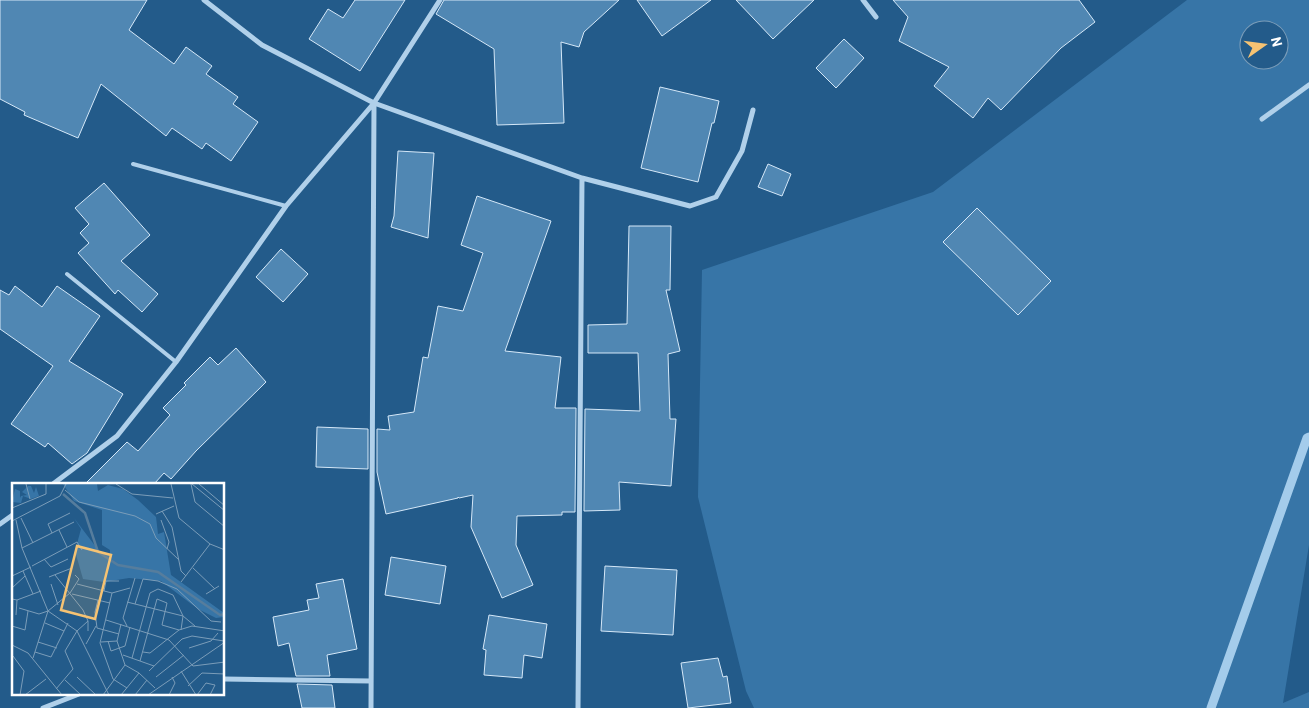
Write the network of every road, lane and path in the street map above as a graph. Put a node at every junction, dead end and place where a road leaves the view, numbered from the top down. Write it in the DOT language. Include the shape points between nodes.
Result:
graph roads {
  1 [pos="204,0"];
  2 [pos="440,0"];
  3 [pos="863,0"];
  4 [pos="876,17"];
  5 [pos="1309,85"];
  6 [pos="374,103"];
  7 [pos="753,110"];
  8 [pos="1262,119"];
  9 [pos="133,164"];
  10 [pos="582,178"];
  11 [pos="286,206"];
  12 [pos="67,274"];
  13 [pos="176,362"];
  14 [pos="54,483"];
  15 [pos="12,515"];
  16 [pos="0,524"];
  17 [pos="225,679"];
  18 [pos="370,681"];
  19 [pos="74,696"];
  20 [pos="43,708"];
  21 [pos="371,708"];
  22 [pos="578,708"];
  1 -- 6 [label="street" via="262,45"];
  2 -- 6 [label="street"];
  3 -- 4 [label="street"];
  5 -- 8 [label="street"];
  6 -- 10 [label="street"];
  6 -- 11 [label="street"];
  6 -- 18 [label="street"];
  7 -- 10 [label="street" via="742,151 716,197 690,206"];
  9 -- 11 [label="lane"];
  10 -- 22 [label="street"];
  11 -- 13 [label="street"];
  12 -- 13 [label="lane"];
  13 -- 14 [label="street" via="117,436"];
  15 -- 16 [label="street"];
  17 -- 18 [label="street"];
  18 -- 21 [label="street"];
  19 -- 20 [label="street"];
}
